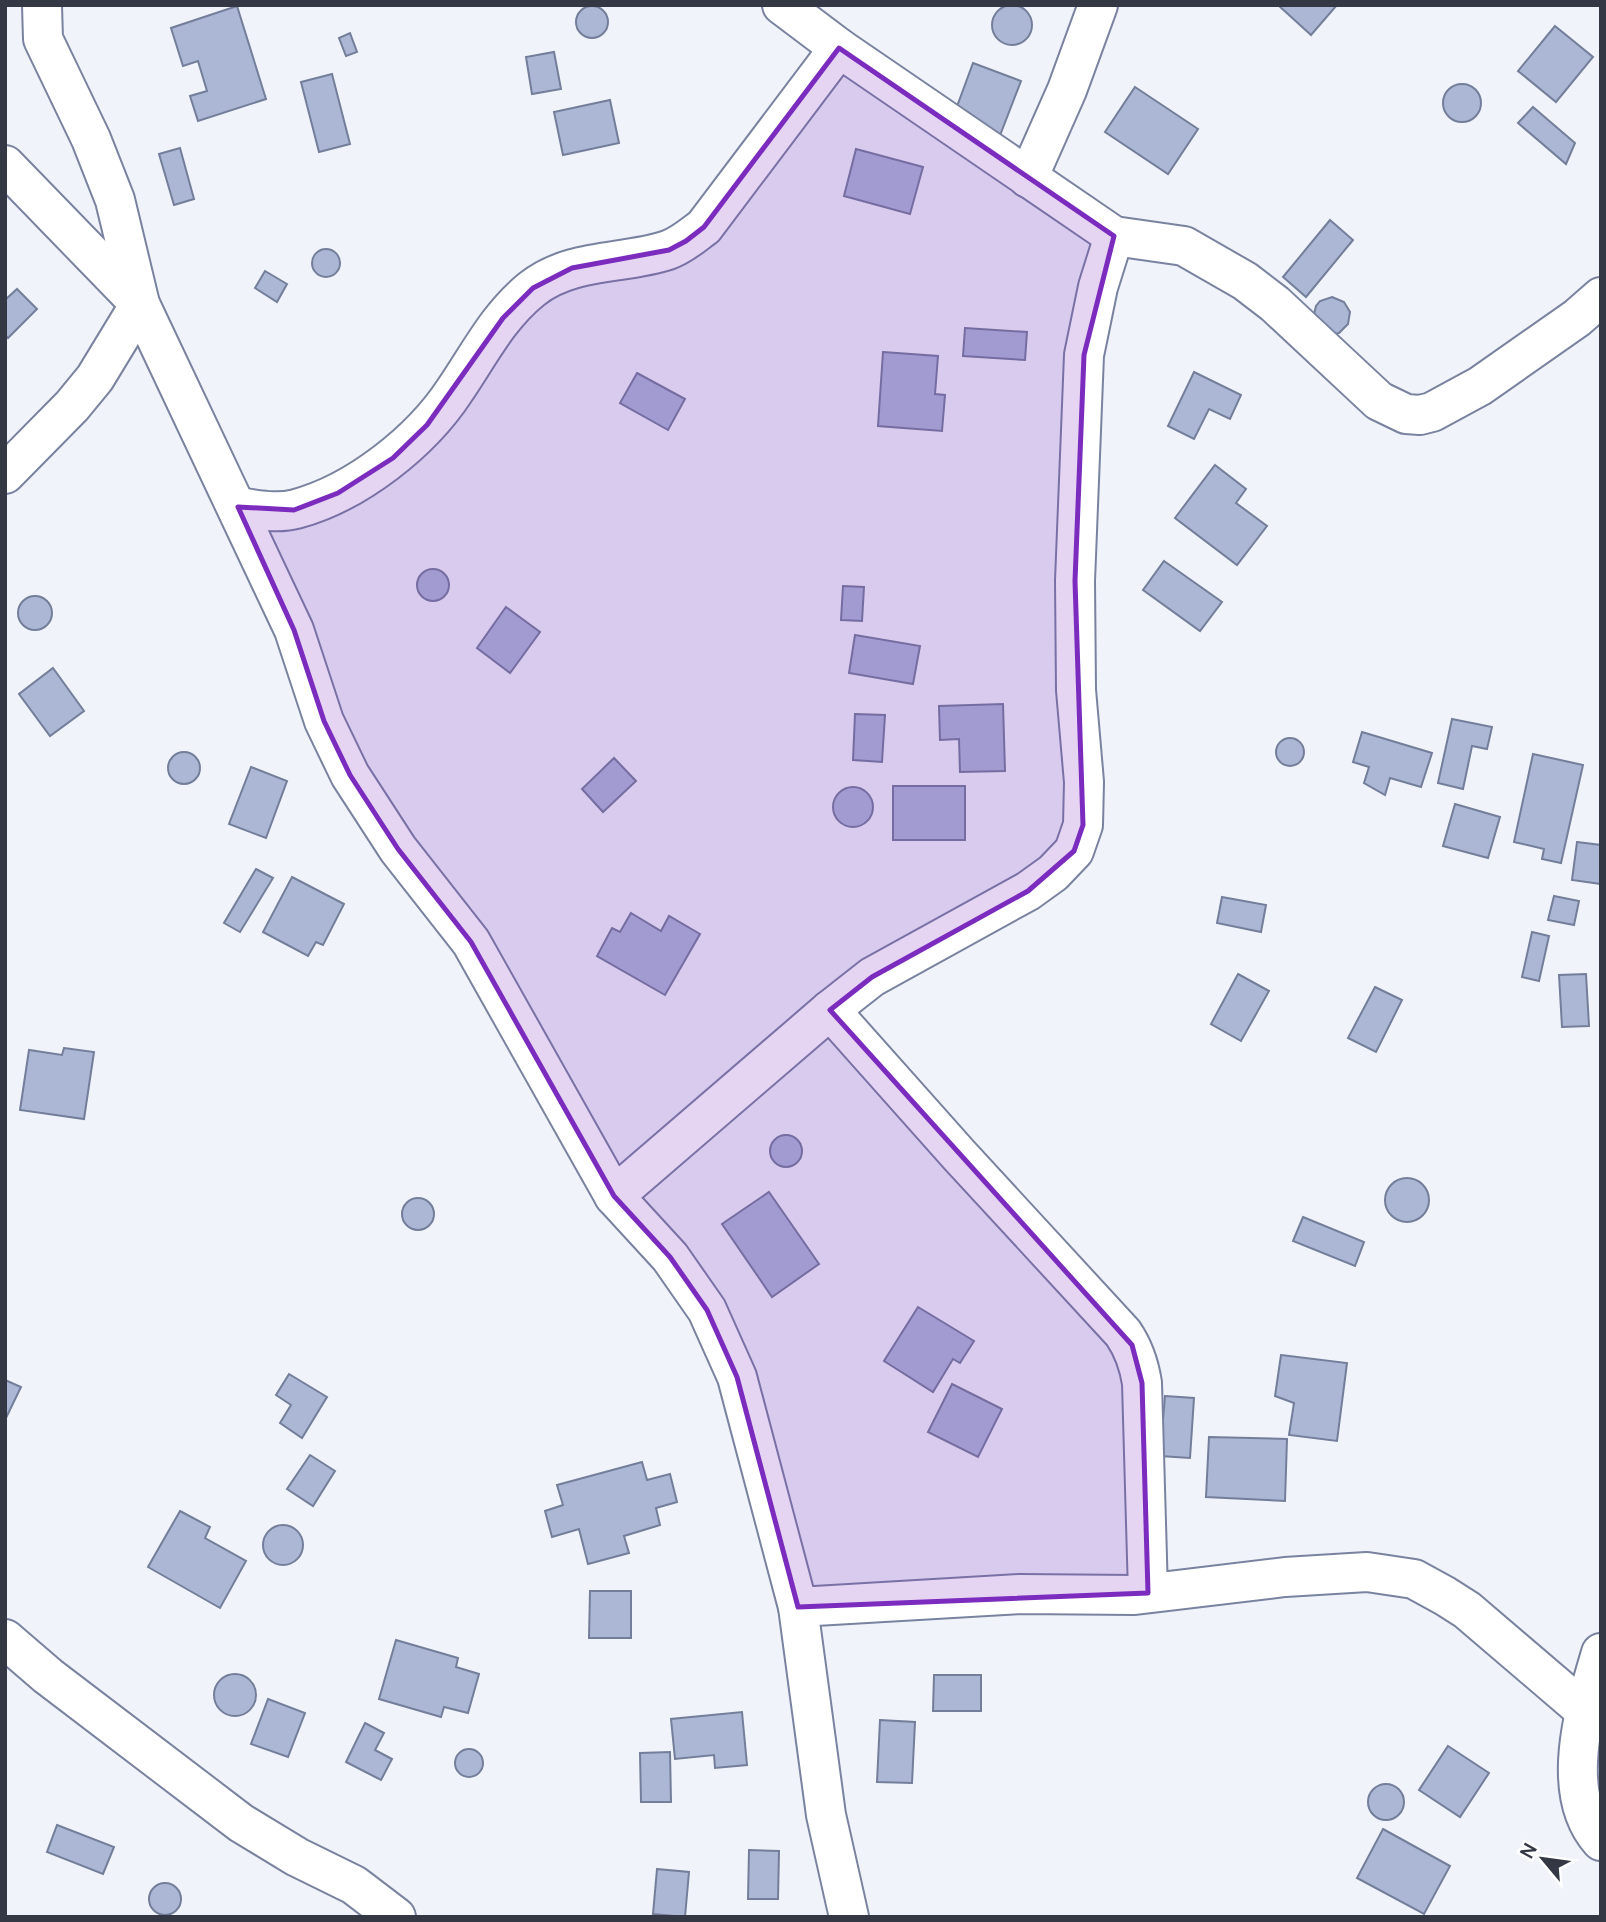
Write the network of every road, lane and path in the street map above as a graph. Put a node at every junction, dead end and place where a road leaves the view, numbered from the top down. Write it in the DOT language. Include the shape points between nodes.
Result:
graph roads {
  1 [pos="42,5"];
  2 [pos="782,5"];
  3 [pos="1098,5"];
  4 [pos="839,48"];
  5 [pos="5,165"];
  6 [pos="1028,177"];
  7 [pos="1114,236"];
  8 [pos="1601,297"];
  9 [pos="141,304"];
  10 [pos="5,474"];
  11 [pos="238,507"];
  12 [pos="830,1010"];
  13 [pos="614,1195"];
  14 [pos="1148,1593"];
  15 [pos="798,1607"];
  16 [pos="5,1639"];
  17 [pos="1601,1653"];
  18 [pos="1584,1710"];
  19 [pos="1601,1841"];
  20 [pos="396,1917"];
  21 [pos="849,1917"];
  1 -- 9 [label="street" via="43,39 115,200"];
  2 -- 4 [label="street"];
  3 -- 6 [label="street"];
  4 -- 6 [label="street"];
  4 -- 11 [label="street" via="704,227 686,241 669,250 572,268 533,288 503,318 427,425 393,458 338,494 294,510"];
  5 -- 9 [label="street"];
  6 -- 7 [label="street"];
  7 -- 8 [label="street" via="1184,246 1215,262 1275,304 1379,401 1406,414 1432,412 1480,386"];
  7 -- 12 [label="street" via="1084,355 1075,581 1076,690 1084,782 1083,825 1074,851 1028,891 872,977"];
  9 -- 10 [label="street" via="95,378"];
  9 -- 11 [label="street"];
  11 -- 13 [label="street" via="294,630 324,721 350,775 398,849 471,942"];
  12 -- 13 [label="street"];
  12 -- 14 [label="street" via="1132,1345 1142,1383"];
  13 -- 15 [label="street" via="670,1257 707,1310 737,1377"];
  14 -- 15 [label="street" via="1020,1594"];
  14 -- 18 [label="street" via="1367,1572 1414,1579 1467,1610"];
  15 -- 21 [label="street" via="826,1815"];
  16 -- 20 [label="street" via="241,1823 354,1885"];
  17 -- 18 [label="street"];
  18 -- 19 [label="street" via="1577,1778 1584,1812"];
}
